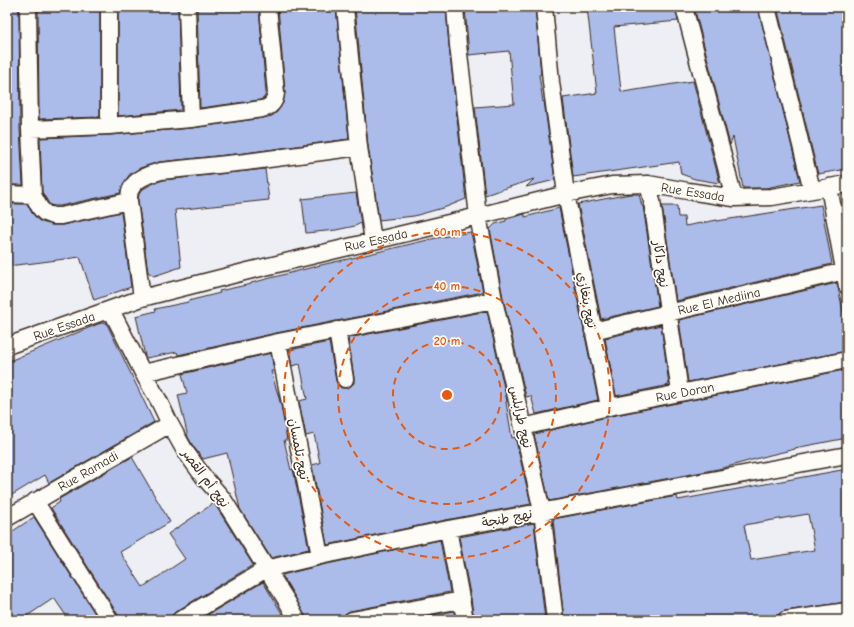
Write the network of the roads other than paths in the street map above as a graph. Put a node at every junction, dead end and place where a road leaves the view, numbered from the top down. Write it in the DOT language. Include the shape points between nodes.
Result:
graph roads {
  1 [pos="28,7"];
  2 [pos="109,7"];
  3 [pos="187,7"];
  4 [pos="268,7"];
  5 [pos="345,7"];
  6 [pos="455,7"];
  7 [pos="544,7"];
  8 [pos="684,7"];
  9 [pos="767,7"];
  10 [pos="191,119"];
  11 [pos="109,126"];
  12 [pos="30,129"];
  13 [pos="359,147"];
  14 [pos="648,184"];
  15 [pos="847,184"];
  16 [pos="829,187"];
  17 [pos="812,190"];
  18 [pos="7,194"];
  19 [pos="566,194"];
  20 [pos="33,195"];
  21 [pos="734,198"];
  22 [pos="129,201"];
  23 [pos="478,216"];
  24 [pos="373,240"];
  25 [pos="846,278"];
  26 [pos="142,298"];
  27 [pos="494,300"];
  28 [pos="111,310"];
  29 [pos="668,313"];
  30 [pos="337,330"];
  31 [pos="594,331"];
  32 [pos="278,342"];
  33 [pos="7,346"];
  34 [pos="847,360"];
  35 [pos="143,373"];
  36 [pos="345,379"];
  37 [pos="680,392"];
  38 [pos="609,407"];
  39 [pos="170,424"];
  40 [pos="523,427"];
  41 [pos="847,455"];
  42 [pos="35,502"];
  43 [pos="542,511"];
  44 [pos="7,518"];
  45 [pos="448,529"];
  46 [pos="320,556"];
  47 [pos="266,569"];
  48 [pos="462,600"];
  49 [pos="847,611"];
  50 [pos="110,620"];
  51 [pos="180,620"];
  52 [pos="297,620"];
  53 [pos="352,620"];
  54 [pos="465,620"];
  55 [pos="555,620"];
  56 [pos="786,620"];
  1 -- 12 [label="street"];
  2 -- 11 [label="street"];
  3 -- 10 [label="street"];
  4 -- 10 [label="street" via="276,93 273,102 268,108"];
  5 -- 13 [label="street"];
  6 -- 23 [label="street, نهج طرابلس"];
  7 -- 19 [label="street, نهج بنغازي"];
  8 -- 21 [label="street"];
  9 -- 17 [label="street"];
  10 -- 11 [label="street"];
  11 -- 12 [label="street"];
  12 -- 20 [label="street"];
  13 -- 22 [label="street" via="152,173 136,182 131,189"];
  13 -- 24 [label="street"];
  14 -- 19 [label="street, Rue Essada" via="612,185"];
  14 -- 21 [label="street, Rue Essada"];
  14 -- 29 [label="street, نهج داكار"];
  15 -- 16 [label="street, Rue Essada"];
  16 -- 17 [label="street, Rue Essada"];
  16 -- 25 [label="street"];
  17 -- 21 [label="street, Rue Essada" via="772,197"];
  18 -- 20 [label="street"];
  19 -- 23 [label="street, Rue Essada"];
  19 -- 31 [label="street, نهج بنغازي"];
  20 -- 22 [label="street" via="40,208 53,216"];
  22 -- 26 [label="street"];
  23 -- 24 [label="street, Rue Essada"];
  23 -- 27 [label="street, نهج طرابلس"];
  24 -- 26 [label="street, Rue Essada"];
  25 -- 29 [label="street, Rue El Mediina"];
  26 -- 28 [label="street, Rue Essada"];
  27 -- 30 [label="street"];
  27 -- 40 [label="street, نهج طرابلس"];
  28 -- 33 [label="street, Rue Essada"];
  28 -- 35 [label="street, نهج أم القصر"];
  29 -- 31 [label="street, Rue El Mediina"];
  29 -- 37 [label="street, نهج داكار"];
  30 -- 32 [label="street"];
  30 -- 36 [label="street"];
  31 -- 38 [label="street, نهج بنغازي"];
  32 -- 35 [label="street"];
  32 -- 46 [label="street, نهج تلمسان"];
  34 -- 37 [label="street, Rue Doran"];
  35 -- 39 [label="street, نهج أم القصر"];
  37 -- 38 [label="street, Rue Doran"];
  38 -- 40 [label="street, Rue Doran"];
  39 -- 42 [label="street, Rue Ramadi"];
  39 -- 47 [label="street, نهج أم القصر" via="193,464 223,500"];
  40 -- 43 [label="street, نهج طرابلس"];
  41 -- 43 [label="street, نهج طنجة"];
  42 -- 44 [label="street, Rue Ramadi"];
  42 -- 50 [label="street"];
  43 -- 45 [label="street, نهج طنجة"];
  43 -- 55 [label="street, نهج طرابلس"];
  45 -- 46 [label="street, نهج طنجة"];
  45 -- 48 [label="street"];
  46 -- 47 [label="street, نهج طنجة"];
  47 -- 51 [label="street, نهج طنجة"];
  47 -- 52 [label="street, نهج أم القصر"];
  48 -- 53 [label="street"];
  48 -- 54 [label="street"];
  49 -- 56 [label="street"];
}
